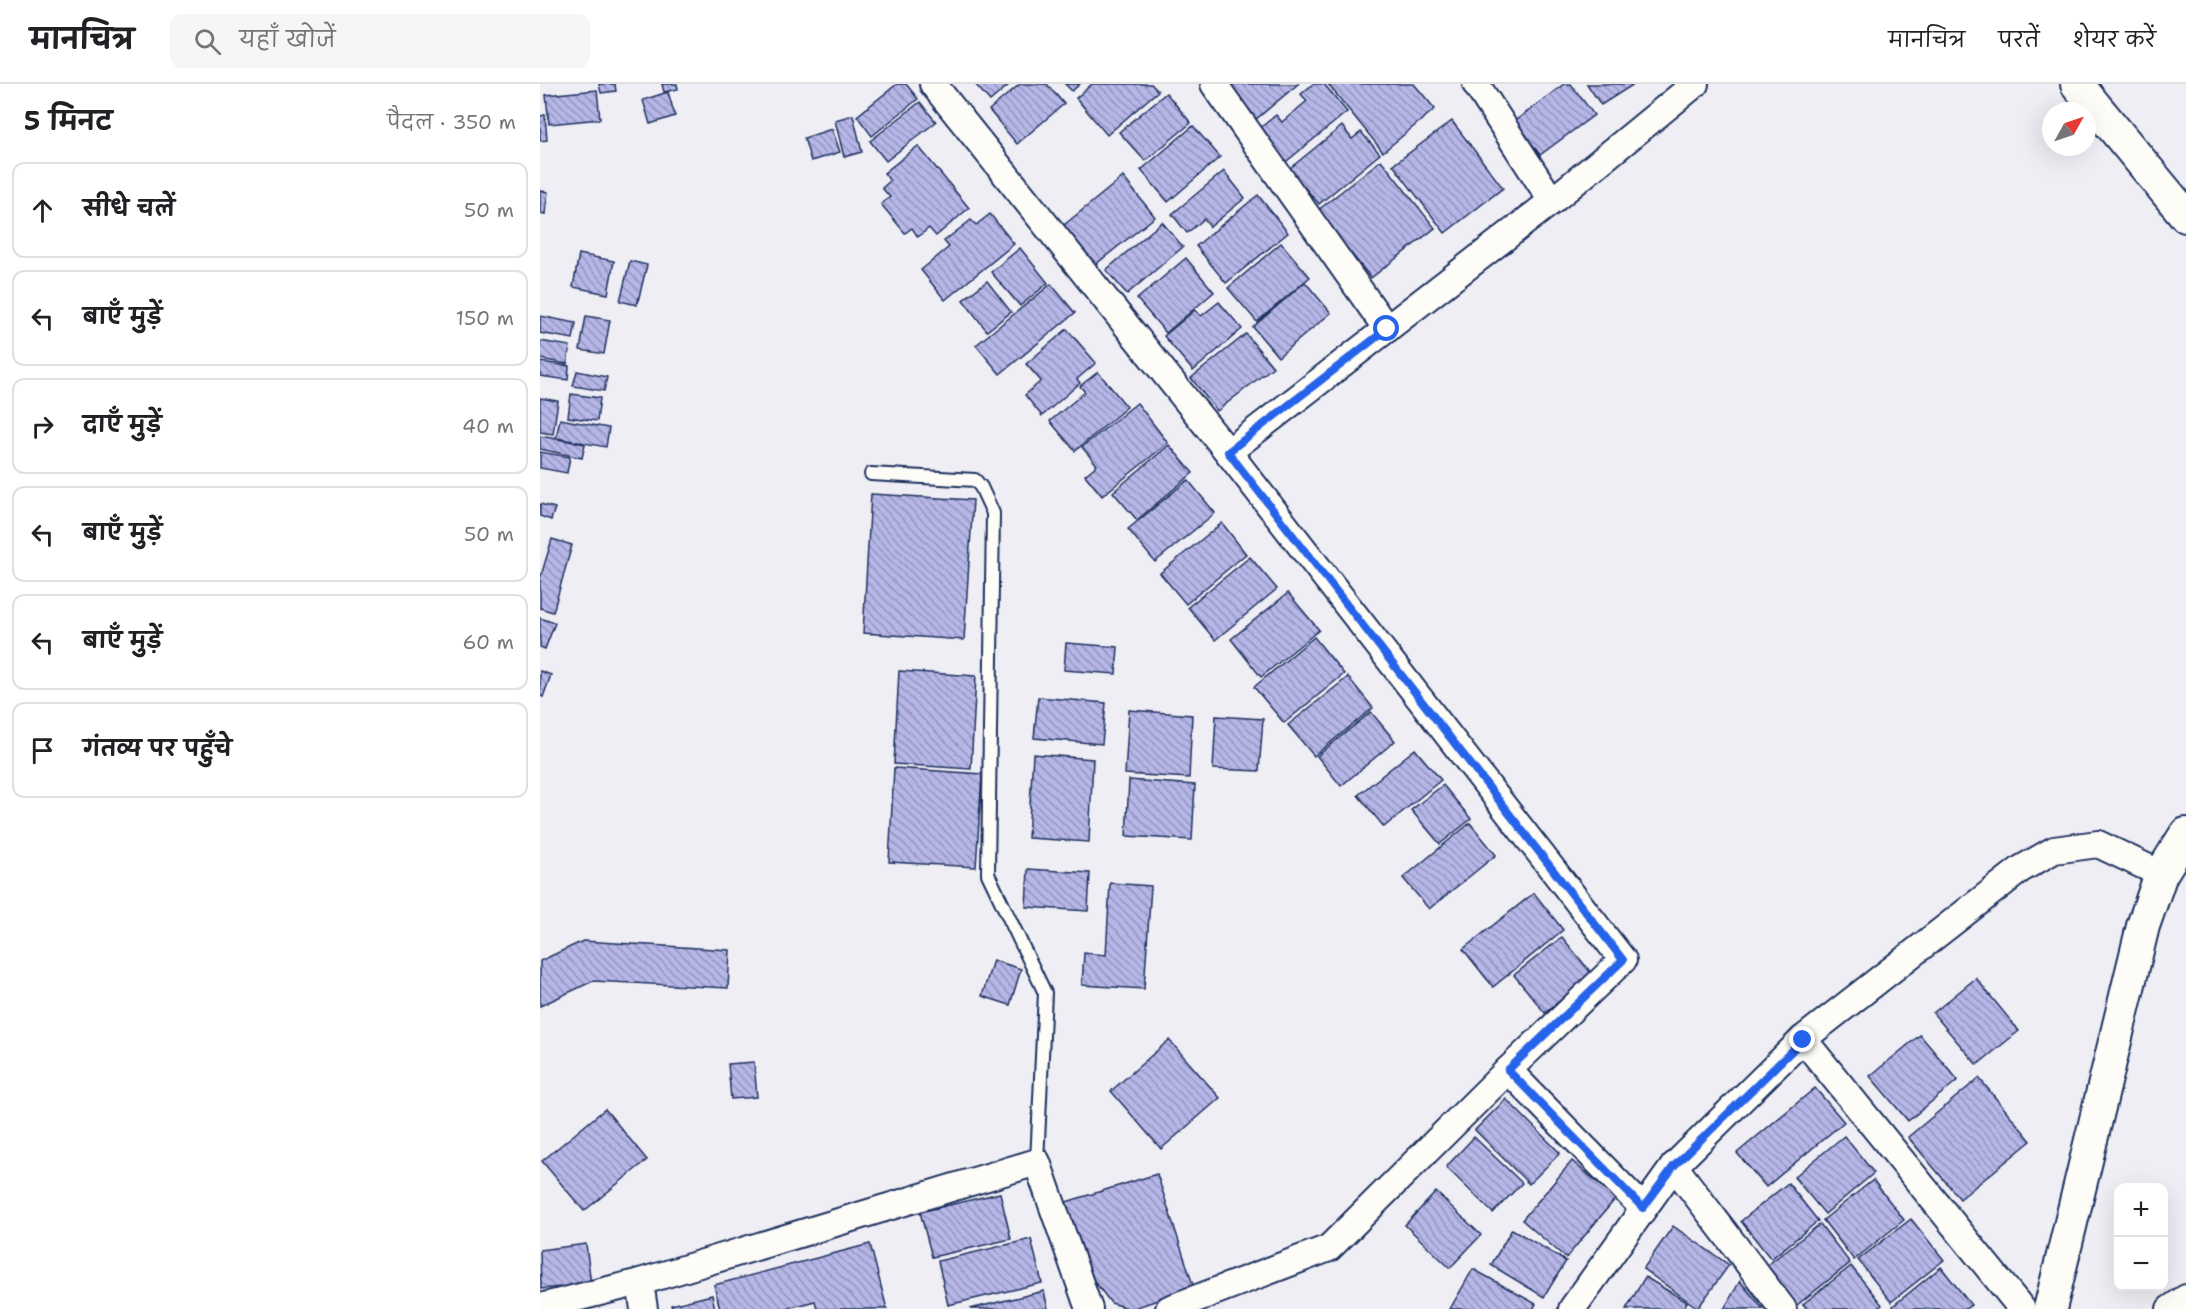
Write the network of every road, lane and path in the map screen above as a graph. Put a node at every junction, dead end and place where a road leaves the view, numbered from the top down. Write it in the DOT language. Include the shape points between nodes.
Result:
graph roads {
  1 [pos="933,84"];
  2 [pos="1214,84"];
  3 [pos="1476,84"];
  4 [pos="1695,84"];
  5 [pos="2077,84"];
  6 [pos="1552,201"];
  7 [pos="2186,216"];
  8 [pos="1387,329"];
  9 [pos="1228,452"];
  10 [pos="872,474"];
  11 [pos="2186,834"];
  12 [pos="2161,874"];
  13 [pos="1803,1040"];
  14 [pos="1508,1070"];
  15 [pos="1037,1162"];
  16 [pos="1674,1166"];
  17 [pos="1643,1208"];
  18 [pos="640,1282"];
  19 [pos="2186,1298"];
  20 [pos="540,1307"];
  21 [pos="644,1309"];
  22 [pos="1089,1309"];
  23 [pos="1169,1309"];
  24 [pos="1572,1309"];
  25 [pos="1783,1309"];
  26 [pos="2022,1309"];
  27 [pos="2050,1309"];
  28 [pos="2170,1309"];
  1 -- 9 [label="street"];
  2 -- 8 [label="street"];
  3 -- 6 [label="street"];
  4 -- 6 [label="street"];
  5 -- 7 [label="street"];
  6 -- 8 [label="street"];
  8 -- 9 [label="street"];
  9 -- 14 [label="street" via="1623,960"];
  10 -- 15 [label="lane" via="975,480 993,513 988,873 1045,993"];
  11 -- 12 [label="street"];
  12 -- 13 [label="street" via="2098,844 2054,850 2021,869"];
  12 -- 27 [label="street" via="2143,926"];
  13 -- 16 [label="street"];
  13 -- 26 [label="street"];
  14 -- 17 [label="street"];
  14 -- 23 [label="street" via="1329,1248"];
  15 -- 18 [label="street"];
  15 -- 22 [label="street"];
  16 -- 17 [label="street"];
  16 -- 25 [label="street"];
  17 -- 24 [label="street"];
  18 -- 20 [label="street"];
  18 -- 21 [label="street"];
  19 -- 28 [label="street"];
}
